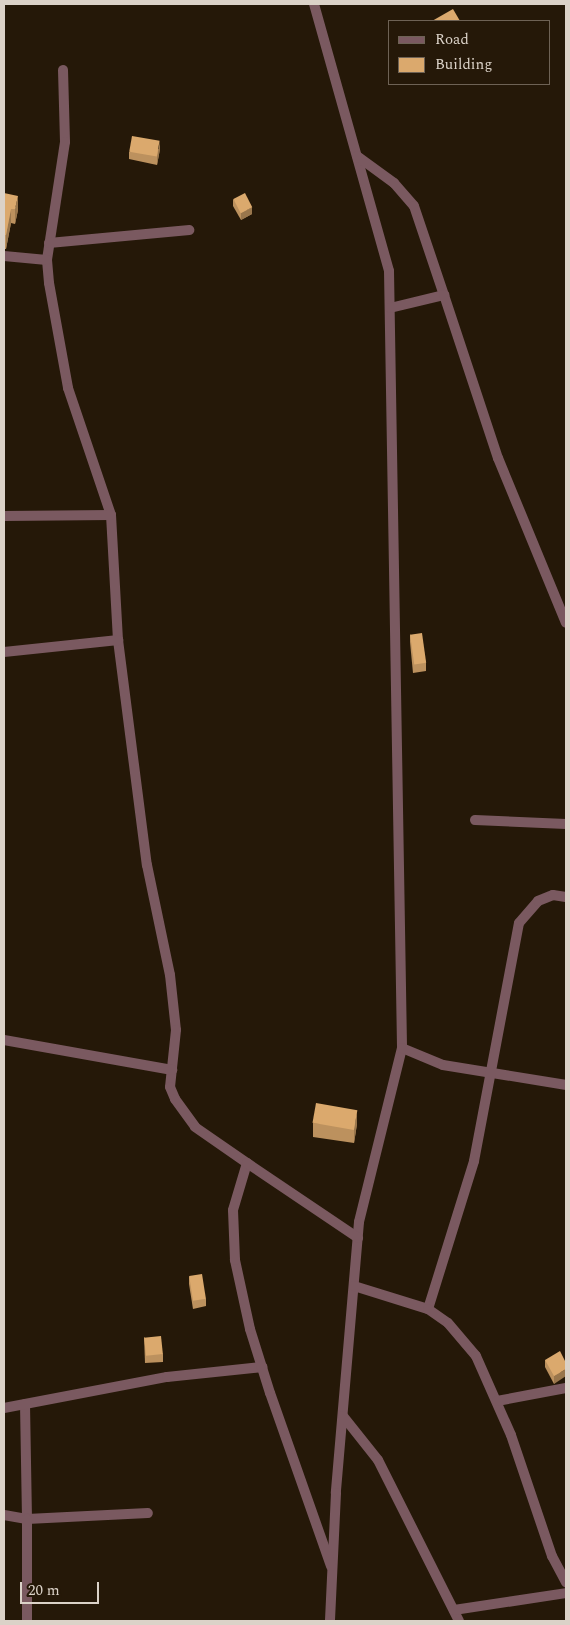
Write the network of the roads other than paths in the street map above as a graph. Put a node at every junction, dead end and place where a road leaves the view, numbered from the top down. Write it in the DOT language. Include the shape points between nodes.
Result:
graph roads {
  1 [pos="314,4"];
  2 [pos="63,70"];
  3 [pos="357,156"];
  4 [pos="188,230"];
  5 [pos="49,243"];
  6 [pos="4,256"];
  7 [pos="47,260"];
  8 [pos="444,295"];
  9 [pos="390,308"];
  10 [pos="4,516"];
  11 [pos="111,516"];
  12 [pos="566,623"];
  13 [pos="118,640"];
  14 [pos="4,652"];
  15 [pos="476,820"];
  16 [pos="566,824"];
  17 [pos="566,897"];
  18 [pos="4,1040"];
  19 [pos="402,1048"];
  20 [pos="172,1070"];
  21 [pos="492,1072"];
  22 [pos="566,1085"];
  23 [pos="247,1163"];
  24 [pos="358,1238"];
  25 [pos="354,1286"];
  26 [pos="428,1309"];
  27 [pos="262,1367"];
  28 [pos="566,1388"];
  29 [pos="497,1401"];
  30 [pos="25,1404"];
  31 [pos="4,1408"];
  32 [pos="342,1416"];
  33 [pos="148,1513"];
  34 [pos="4,1515"];
  35 [pos="27,1519"];
  36 [pos="332,1569"];
  37 [pos="566,1582"];
  38 [pos="566,1593"];
  39 [pos="454,1610"];
  40 [pos="27,1621"];
  41 [pos="330,1621"];
  42 [pos="459,1621"];
  1 -- 3 [label="street"];
  2 -- 5 [label="street" via="65,142"];
  3 -- 8 [label="street" via="394,183 414,206"];
  3 -- 9 [label="street" via="389,271"];
  4 -- 5 [label="street"];
  5 -- 7 [label="street"];
  6 -- 7 [label="street"];
  7 -- 11 [label="street" via="68,388"];
  8 -- 9 [label="street"];
  8 -- 12 [label="street" via="498,458"];
  9 -- 19 [label="street"];
  10 -- 11 [label="street"];
  11 -- 13 [label="street"];
  13 -- 14 [label="street"];
  13 -- 20 [label="street" via="147,865 170,975 176,1030"];
  15 -- 16 [label="street"];
  17 -- 21 [label="street" via="554,896 538,902 519,923"];
  18 -- 20 [label="street"];
  19 -- 21 [label="street" via="442,1065"];
  19 -- 24 [label="street"];
  20 -- 23 [label="street" via="170,1088 174,1099 195,1126"];
  21 -- 22 [label="street"];
  21 -- 26 [label="street" via="474,1161"];
  23 -- 24 [label="street"];
  23 -- 27 [label="street" via="233,1210 235,1260"];
  24 -- 25 [label="street"];
  25 -- 26 [label="street"];
  25 -- 32 [label="street"];
  26 -- 29 [label="street" via="448,1323 476,1356"];
  27 -- 30 [label="street" via="167,1377"];
  27 -- 36 [label="street"];
  28 -- 29 [label="street"];
  29 -- 37 [label="street" via="552,1556"];
  30 -- 31 [label="street"];
  30 -- 35 [label="street"];
  32 -- 36 [label="street"];
  32 -- 39 [label="street" via="378,1460"];
  33 -- 35 [label="street"];
  34 -- 35 [label="street"];
  35 -- 40 [label="street"];
  36 -- 41 [label="street"];
  38 -- 39 [label="street"];
  39 -- 42 [label="street"];
}
